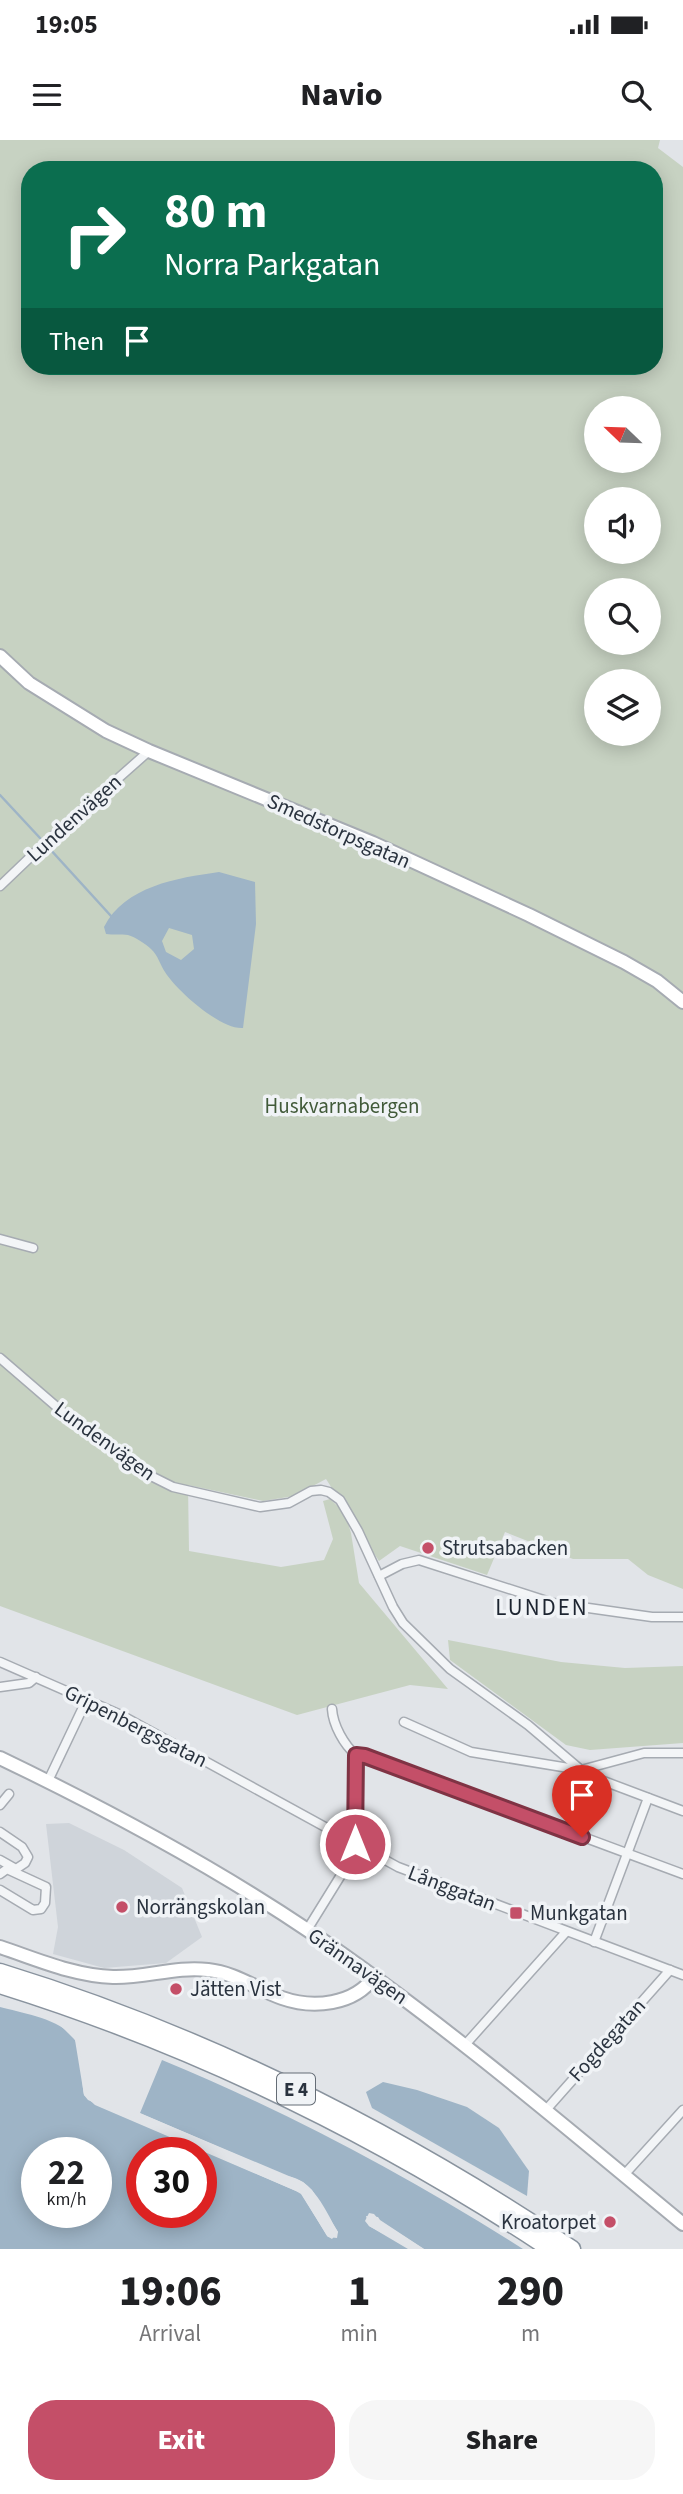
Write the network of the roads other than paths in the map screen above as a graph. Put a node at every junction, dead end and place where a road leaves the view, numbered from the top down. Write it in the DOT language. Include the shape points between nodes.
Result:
graph roads {
  1 [pos="0,656"];
  2 [pos="149,751"];
  3 [pos="0,886"];
  4 [pos="683,1002"];
  5 [pos="0,1239"];
  6 [pos="33,1248"];
  7 [pos="0,1358"];
  8 [pos="379,1576"];
  9 [pos="683,1617"];
  10 [pos="0,1662"];
  11 [pos="36,1677"];
  12 [pos="0,1687"];
  13 [pos="88,1699"];
  14 [pos="332,1709"];
  15 [pos="404,1722"];
  16 [pos="683,1753"];
  17 [pos="356,1755"];
  18 [pos="0,1758"];
  19 [pos="581,1770"];
  20 [pos="48,1781"];
  21 [pos="9,1794"];
  22 [pos="270,1796"];
  23 [pos="648,1798"];
  24 [pos="0,1805"];
  25 [pos="683,1811"];
  26 [pos="0,1832"];
  27 [pos="357,1845"];
  28 [pos="627,1854"];
  29 [pos="0,1860"];
  30 [pos="0,1874"];
  31 [pos="683,1874"];
  32 [pos="0,1890"];
  33 [pos="307,1930"];
  34 [pos="566,1932"];
  35 [pos="594,1942"];
  36 [pos="0,1947"];
  37 [pos="670,1970"];
  38 [pos="0,1972"];
  39 [pos="683,1975"];
  40 [pos="374,1977"];
  41 [pos="0,1985"];
  42 [pos="464,2046"];
  43 [pos="683,2110"];
  44 [pos="545,2111"];
  45 [pos="624,2175"];
  46 [pos="683,2224"];
  47 [pos="550,2249"];
  48 [pos="572,2249"];
  1 -- 2 [label="street, Smedstorpsgatan" via="59,704"];
  2 -- 3 [label="street, Lundenvägen"];
  2 -- 4 [label="street, Smedstorpsgatan" via="373,843 529,915 624,962"];
  5 -- 6 [label="street"];
  7 -- 8 [label="street, Lundenvägen" via="72,1420 145,1473 173,1487 260,1507 289,1503 311,1491 329,1492 346,1506"];
  8 -- 9 [label="street" via="419,1560 553,1603"];
  8 -- 19 [label="street, Lundenvägen" via="403,1623 450,1669 528,1724"];
  10 -- 11 [label="street, Gripenbergsgatan"];
  11 -- 12 [label="street" via="29,1683"];
  11 -- 13 [label="street, Gripenbergsgatan"];
  13 -- 20 [label="street"];
  13 -- 22 [label="street, Gripenbergsgatan"];
  14 -- 17 [label="street" via="348,1748"];
  15 -- 19 [label="street" via="471,1752"];
  16 -- 19 [label="street" via="644,1753"];
  17 -- 27 [label="street"];
  17 -- 28 [label="street"];
  18 -- 20 [label="street, Grännavägen"];
  19 -- 23 [label="street"];
  20 -- 33 [label="street, Grännavägen" via="170,1845"];
  21 -- 24 [label="street"];
  22 -- 27 [label="street, Långgatan"];
  23 -- 25 [label="street"];
  23 -- 28 [label="street"];
  26 -- 29 [label="street" via="28,1857 16,1868"];
  27 -- 33 [label="street"];
  27 -- 34 [label="street, Långgatan" via="433,1882"];
  28 -- 31 [label="street"];
  28 -- 35 [label="street"];
  30 -- 32 [label="street" via="7,1870 46,1887 46,1903 33,1910"];
  33 -- 40 [label="street, Grännavägen"];
  34 -- 35 [label="street, Långgatan"];
  34 -- 42 [label="street"];
  35 -- 37 [label="street, Långgatan"];
  36 -- 40 [label="street" via="110,1978 178,1969 220,1971 282,1998 312,2003 345,1998"];
  37 -- 39 [label="street, Långgatan"];
  37 -- 44 [label="street, Fogdegatan"];
  38 -- 48 [label="highway, E 4" via="139,2020 334,2107 413,2149"];
  40 -- 42 [label="street, Grännavägen"];
  41 -- 47 [label="highway, E 4" via="132,2031 327,2117"];
  42 -- 44 [label="street, Grännavägen"];
  43 -- 45 [label="street"];
  44 -- 45 [label="street, Grännavägen"];
  45 -- 46 [label="street, Grännavägen"];
}
